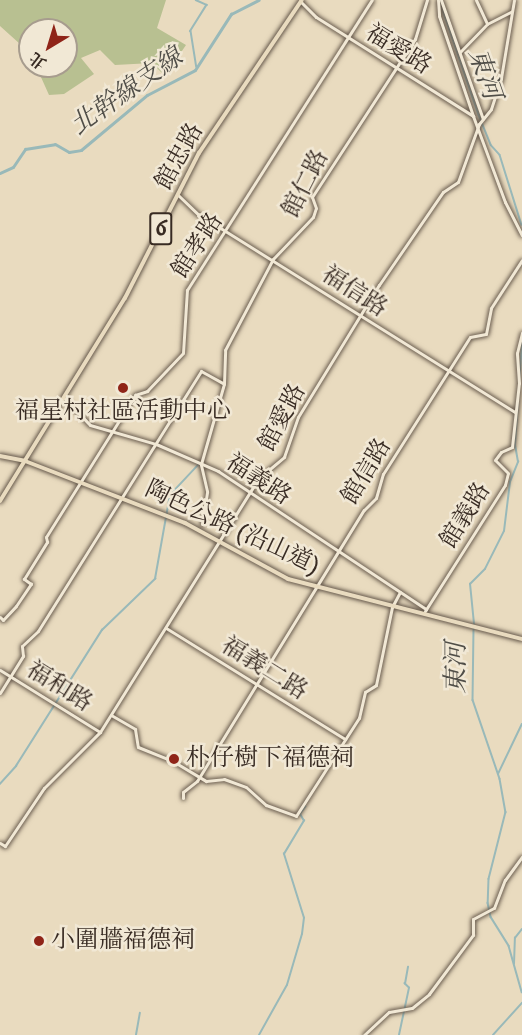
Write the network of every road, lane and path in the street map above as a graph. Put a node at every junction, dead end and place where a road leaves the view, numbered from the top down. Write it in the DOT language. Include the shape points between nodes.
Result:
graph roads {
  1 [pos="372,0"];
  2 [pos="427,0"];
  3 [pos="440,0"];
  4 [pos="476,0"];
  5 [pos="514,0"];
  6 [pos="301,1"];
  7 [pos="512,11"];
  8 [pos="487,24"];
  9 [pos="349,38"];
  10 [pos="460,52"];
  11 [pos="394,67"];
  12 [pos="473,116"];
  13 [pos="483,119"];
  14 [pos="479,124"];
  15 [pos="178,195"];
  16 [pos="227,231"];
  17 [pos="522,234"];
  18 [pos="273,259"];
  19 [pos="522,260"];
  20 [pos="361,316"];
  21 [pos="522,333"];
  22 [pos="449,372"];
  23 [pos="224,384"];
  24 [pos="64,398"];
  25 [pos="515,412"];
  26 [pos="111,433"];
  27 [pos="156,444"];
  28 [pos="0,456"];
  29 [pos="25,461"];
  30 [pos="201,464"];
  31 [pos="80,482"];
  32 [pos="249,495"];
  33 [pos="122,498"];
  34 [pos="0,501"];
  35 [pos="202,524"];
  36 [pos="219,541"];
  37 [pos="339,551"];
  38 [pos="315,588"];
  39 [pos="400,592"];
  40 [pos="392,607"];
  41 [pos="426,609"];
  42 [pos="423,615"];
  43 [pos="0,617"];
  44 [pos="166,628"];
  45 [pos="522,639"];
  46 [pos="0,670"];
  47 [pos="10,676"];
  48 [pos="256,683"];
  49 [pos="0,693"];
  50 [pos="111,715"];
  51 [pos="100,732"];
  52 [pos="345,739"];
  53 [pos="197,776"];
  54 [pos="183,798"];
  55 [pos="0,843"];
  56 [pos="522,857"];
  57 [pos="364,1035"];
  1 -- 9 [label="street, 館孝路"];
  2 -- 11 [label="street, 館仁路" via="415,39"];
  3 -- 10 [label="street"];
  3 -- 12 [label="street" via="439,16"];
  4 -- 8 [label="street"];
  5 -- 7 [label="street, 館愛路"];
  6 -- 9 [label="street, 福愛路"];
  6 -- 15 [label="main road, 館忠路 / 6" via="199,153"];
  7 -- 8 [label="street"];
  7 -- 13 [label="street, 館愛路" via="501,78 491,109"];
  8 -- 10 [label="street"];
  9 -- 11 [label="street, 福愛路"];
  9 -- 16 [label="street, 館孝路"];
  10 -- 13 [label="street"];
  11 -- 12 [label="street, 福愛路"];
  11 -- 18 [label="street, 館仁路" via="312,197 316,208 313,217"];
  12 -- 14 [label="street, 福愛路"];
  13 -- 14 [label="street, 館愛路"];
  14 -- 17 [label="street" via="505,202"];
  14 -- 20 [label="street, 館愛路" via="458,182 443,192"];
  15 -- 16 [label="street, 福信路"];
  15 -- 24 [label="main road, 館忠路 / 6" via="125,298"];
  16 -- 18 [label="street, 福信路"];
  16 -- 26 [label="street, 館孝路" via="187,290 183,353 147,391 135,395"];
  18 -- 20 [label="street, 福信路"];
  18 -- 23 [label="street, 館仁路" via="225,350"];
  19 -- 22 [label="street, 館信路" via="491,308 486,334 470,337"];
  20 -- 22 [label="street, 福信路"];
  20 -- 32 [label="street, 館愛路" via="298,417 285,457 259,478"];
  21 -- 25 [label="street, 館義路" via="517,353"];
  22 -- 25 [label="street, 福信路"];
  22 -- 37 [label="street, 館信路" via="383,474 376,498"];
  23 -- 27 [label="street" via="201,371"];
  23 -- 30 [label="street, 館仁路"];
  24 -- 26 [label="street, 福義路" via="90,424"];
  24 -- 29 [label="main road, 館忠路 / 6"];
  25 -- 41 [label="street, 館義路" via="512,447 495,460 508,473 505,485"];
  26 -- 27 [label="street, 福義路"];
  26 -- 31 [label="street, 館孝路"];
  27 -- 30 [label="street, 福義路"];
  27 -- 33 [label="street"];
  28 -- 29 [label="main road, 陶色公路 (沿山道)"];
  29 -- 31 [label="main road, 陶色公路 (沿山道)"];
  29 -- 34 [label="main road, 6"];
  30 -- 32 [label="street, 福義路" via="218,471"];
  30 -- 35 [label="street, 館仁路" via="207,490"];
  31 -- 33 [label="main road, 陶色公路 (沿山道)"];
  31 -- 43 [label="street, 館孝路" via="24,579 31,584 3,620"];
  32 -- 36 [label="street, 館愛路"];
  32 -- 37 [label="street, 福義路"];
  33 -- 36 [label="main road, 陶色公路 (沿山道)"];
  33 -- 47 [label="street" via="38,631 22,645 23,657"];
  36 -- 38 [label="main road, 陶色公路 (沿山道)" via="277,575"];
  36 -- 44 [label="street, 館愛路"];
  37 -- 38 [label="street, 館信路"];
  37 -- 39 [label="street, 福義路"];
  38 -- 40 [label="main road, 陶色公路 (沿山道)"];
  38 -- 48 [label="street, 館信路"];
  39 -- 40 [label="street"];
  39 -- 41 [label="street, 福義路"];
  40 -- 42 [label="main road, 陶色公路 (沿山道)"];
  40 -- 52 [label="street" via="376,685 365,692 359,718"];
  41 -- 42 [label="street, 館義路"];
  42 -- 45 [label="main road, 陶色公路 (沿山道)"];
  44 -- 48 [label="street, 福義二路"];
  44 -- 50 [label="street, 館愛路"];
  46 -- 47 [label="street, 福和路"];
  47 -- 49 [label="street"];
  47 -- 51 [label="street, 福和路"];
  48 -- 52 [label="street, 福義二路"];
  48 -- 53 [label="street, 館信路"];
  50 -- 51 [label="street, 館愛路"];
  50 -- 53 [label="street" via="135,729 138,747"];
  51 -- 55 [label="street, 館愛路" via="44,788 5,846"];
  52 -- 53 [label="street" via="296,816 266,805 244,786 224,779 206,781"];
  53 -- 54 [label="street, 館信路" via="183,792"];
  56 -- 57 [label="street" via="490,910 474,919 473,935 429,994 405,1009 388,1012"];
}
